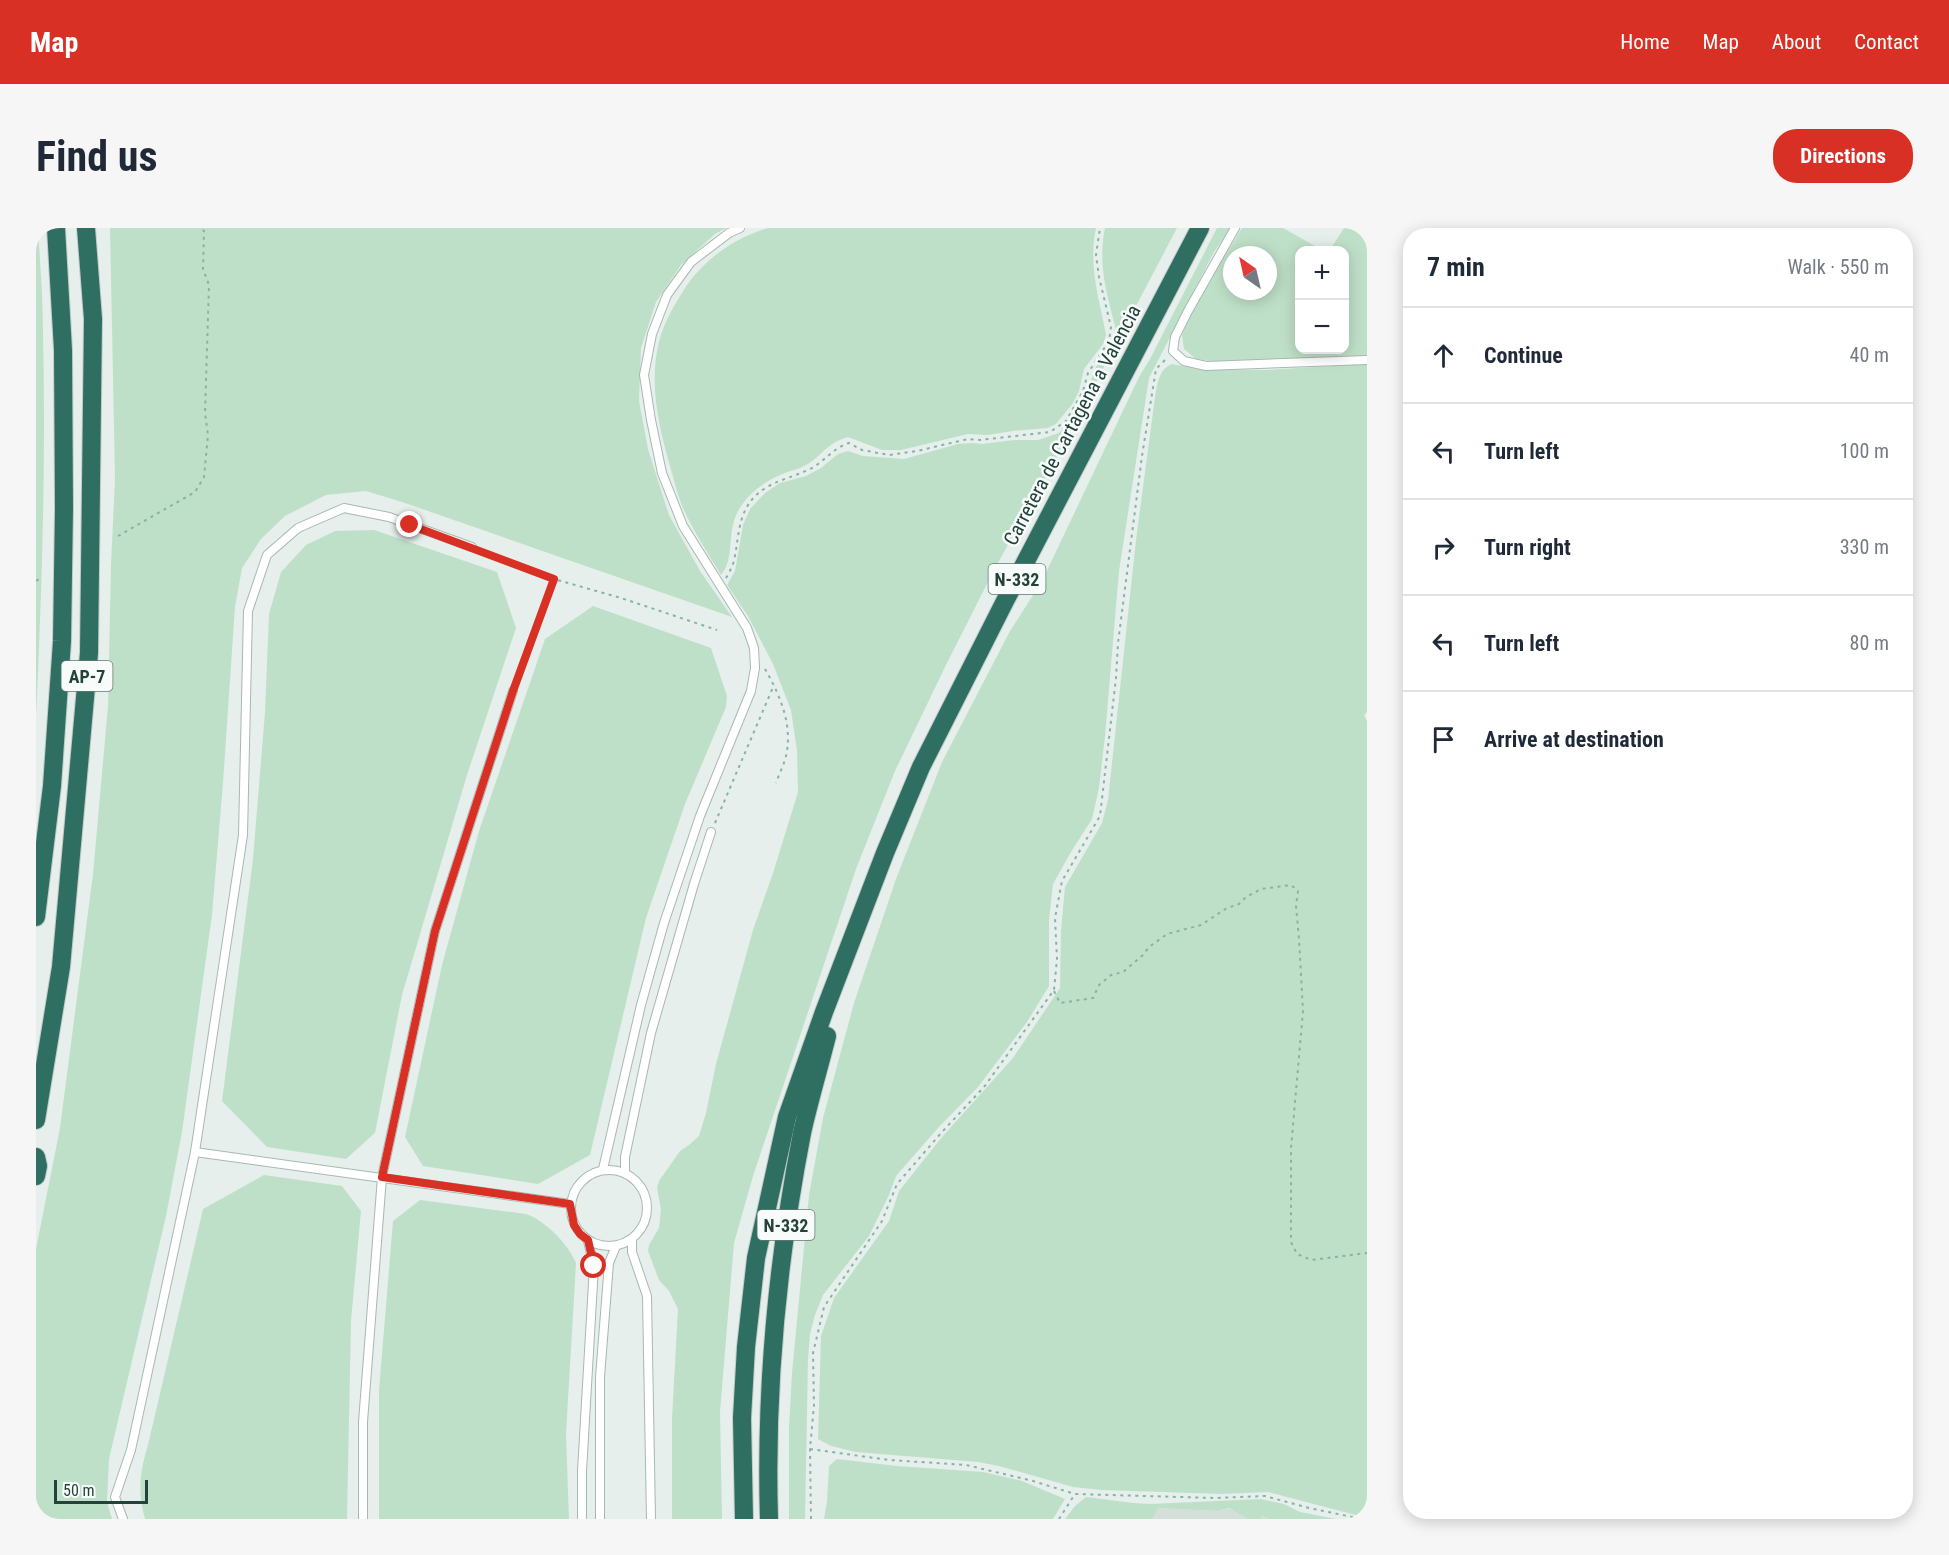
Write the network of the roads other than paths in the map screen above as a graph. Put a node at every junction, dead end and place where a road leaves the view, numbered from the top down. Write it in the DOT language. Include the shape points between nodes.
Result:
graph roads {
  1 [pos="56,228"];
  2 [pos="86,228"];
  3 [pos="740,228"];
  4 [pos="1200,228"];
  5 [pos="1235,228"];
  6 [pos="1367,360"];
  7 [pos="472,547"];
  8 [pos="513,691"];
  9 [pos="711,832"];
  10 [pos="36,917"];
  11 [pos="852,938"];
  12 [pos="36,1120"];
  13 [pos="195,1152"];
  14 [pos="36,1157"];
  15 [pos="603,1170"];
  16 [pos="625,1172"];
  17 [pos="36,1176"];
  18 [pos="382,1177"];
  19 [pos="570,1204"];
  20 [pos="632,1239"];
  21 [pos="588,1240"];
  22 [pos="616,1246"];
  23 [pos="770,1469"];
  24 [pos="123,1519"];
  25 [pos="363,1519"];
  26 [pos="582,1519"];
  27 [pos="600,1519"];
  28 [pos="651,1519"];
  29 [pos="744,1519"];
  30 [pos="769,1519"];
  31 [pos="777,1519"];
  1 -- 10 [label="highway, AP-7" via="63,350 62,640 52,786"];
  2 -- 12 [label="highway, AP-7" via="93,319 89,653 62,967"];
  3 -- 15 [label="lane" via="691,262 667,295 652,334 644,375 662,473 682,526 747,628 755,668 751,691 700,816 664,923"];
  4 -- 11 [label="highway, Carretera de Cartagena a Valencia / N-332" via="964,680 903,808"];
  5 -- 6 [label="lane" via="1188,311 1175,337 1173,351 1184,361 1206,366"];
  7 -- 13 [label="lane" via="389,518 344,508 298,528 267,555 249,611 243,835"];
  8 -- 18 [label="lane" via="435,931"];
  9 -- 16 [label="lane" via="651,1033"];
  11 -- 23 [label="highway, Carretera de Cartagena a Valencia / N-332" via="802,1131 784,1240 771,1352"];
  11 -- 29 [label="highway, Carretera de Cartagena a Valencia / N-332" via="787,1117 756,1258 742,1418"];
  13 -- 18 [label="lane"];
  13 -- 24 [label="lane" via="131,1450 115,1497"];
  14 -- 17 [label="highway"];
  15 -- 16 [label="lane"];
  15 -- 19 [label="lane" via="580,1181"];
  16 -- 20 [label="lane" via="639,1184 647,1206 646,1219"];
  18 -- 19 [label="lane"];
  18 -- 25 [label="lane" via="363,1422"];
  19 -- 21 [label="lane" via="574,1225"];
  20 -- 22 [label="lane"];
  20 -- 28 [label="lane" via="632,1252 647,1296"];
  21 -- 22 [label="lane" via="597,1245"];
  21 -- 26 [label="lane" via="594,1266"];
  22 -- 27 [label="lane" via="609,1263 600,1377"];
  23 -- 30 [label="highway, Carretera de Cartagena a Valencia / N-332"];
  23 -- 31 [label="highway"];
}
